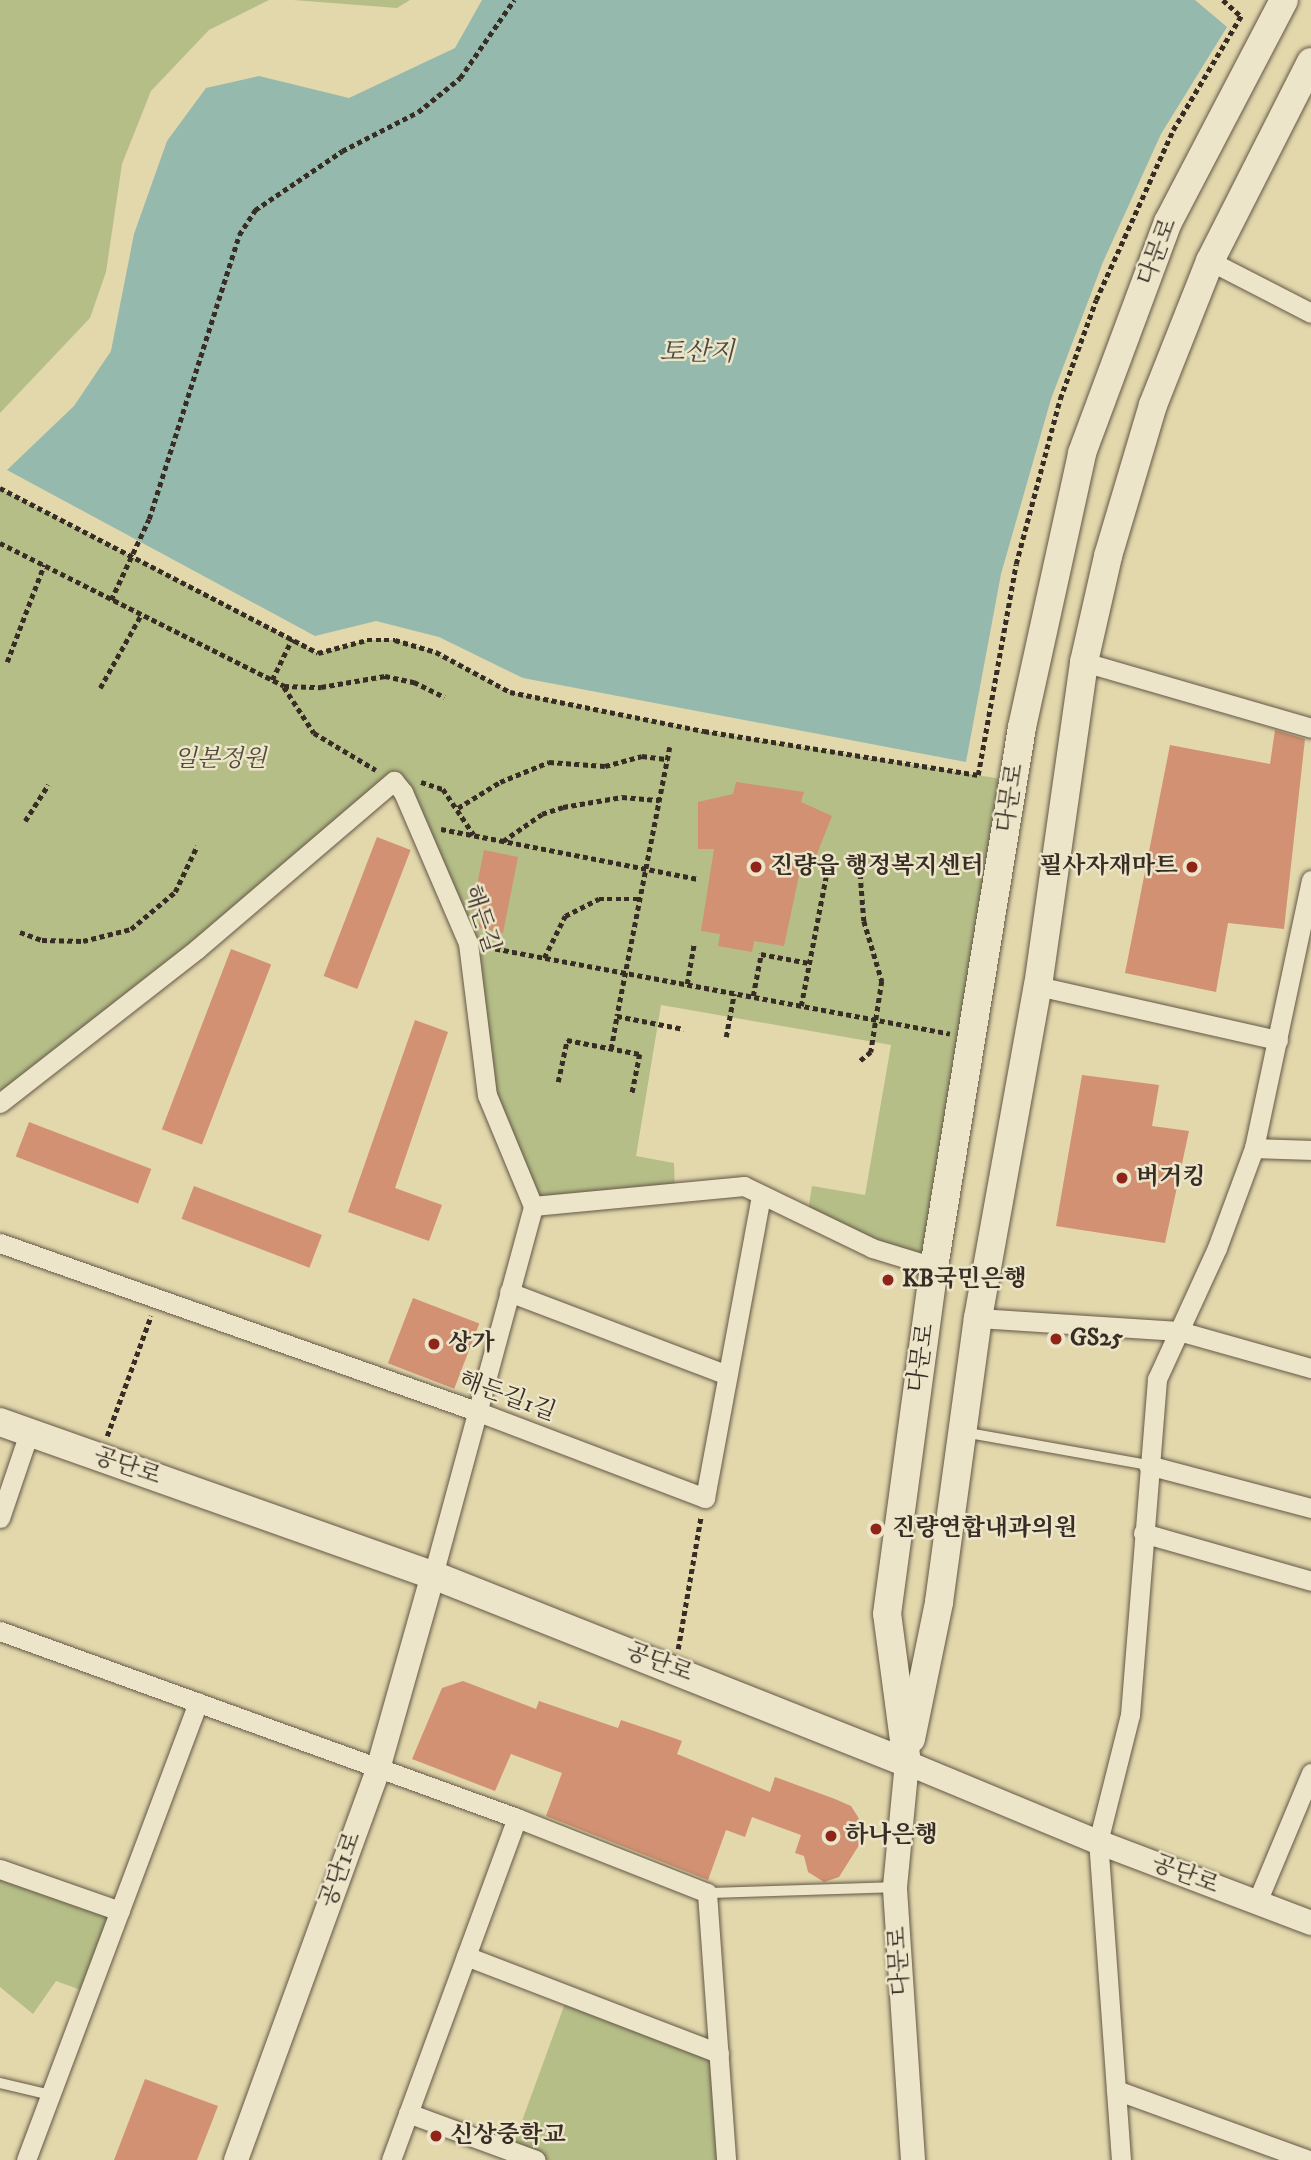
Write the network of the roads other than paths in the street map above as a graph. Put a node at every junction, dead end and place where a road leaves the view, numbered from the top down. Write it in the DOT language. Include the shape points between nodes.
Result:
graph roads {
  1 [pos="1284,0"];
  2 [pos="1311,62"];
  3 [pos="1209,261"];
  4 [pos="1311,313"];
  5 [pos="1084,662"];
  6 [pos="1311,727"];
  7 [pos="1311,880"];
  8 [pos="1038,986"];
  9 [pos="1278,1040"];
  10 [pos="0,1103"];
  11 [pos="1254,1148"];
  12 [pos="1311,1150"];
  13 [pos="761,1195"];
  14 [pos="533,1206"];
  15 [pos="0,1243"];
  16 [pos="934,1267"];
  17 [pos="509,1292"];
  18 [pos="978,1318"];
  19 [pos="1178,1331"];
  20 [pos="1311,1368"];
  21 [pos="727,1375"];
  22 [pos="476,1411"];
  23 [pos="0,1422"];
  24 [pos="962,1432"];
  25 [pos="29,1433"];
  26 [pos="1149,1465"];
  27 [pos="1311,1508"];
  28 [pos="0,1518"];
  29 [pos="1143,1533"];
  30 [pos="433,1575"];
  31 [pos="1311,1581"];
  32 [pos="0,1631"];
  33 [pos="198,1702"];
  34 [pos="907,1763"];
  35 [pos="378,1769"];
  36 [pos="1311,1773"];
  37 [pos="517,1818"];
  38 [pos="1098,1842"];
  39 [pos="0,1868"];
  40 [pos="895,1887"];
  41 [pos="708,1893"];
  42 [pos="1257,1902"];
  43 [pos="120,1911"];
  44 [pos="1311,1923"];
  45 [pos="466,1956"];
  46 [pos="719,2053"];
  47 [pos="0,2083"];
  48 [pos="1116,2090"];
  49 [pos="51,2095"];
  50 [pos="408,2113"];
  51 [pos="26,2160"];
  52 [pos="236,2160"];
  53 [pos="391,2160"];
  54 [pos="536,2160"];
  55 [pos="726,2160"];
  56 [pos="913,2160"];
  57 [pos="1121,2160"];
  58 [pos="1308,2160"];
  1 -- 16 [label="main road, 다문로" via="1168,222 1082,453 1022,727"];
  2 -- 3 [label="main road, 다문로"];
  3 -- 4 [label="street"];
  3 -- 5 [label="main road, 다문로" via="1153,405 1108,556"];
  5 -- 6 [label="street"];
  5 -- 8 [label="main road, 다문로"];
  7 -- 9 [label="street"];
  8 -- 9 [label="street"];
  8 -- 18 [label="main road, 다문로"];
  9 -- 11 [label="street"];
  10 -- 14 [label="street, 해든길" via="197,949 394,781 418,825 468,943 487,1095"];
  11 -- 12 [label="street"];
  11 -- 19 [label="street" via="1217,1248"];
  13 -- 14 [label="street" via="744,1186"];
  13 -- 16 [label="street" via="872,1248"];
  13 -- 21 [label="street"];
  14 -- 17 [label="street"];
  15 -- 22 [label="street, 해든길1길"];
  16 -- 34 [label="main road, 다문로" via="887,1614"];
  17 -- 21 [label="street"];
  17 -- 22 [label="street"];
  18 -- 19 [label="street"];
  18 -- 24 [label="main road, 다문로"];
  19 -- 20 [label="street"];
  19 -- 26 [label="street" via="1157,1379"];
  21 -- 22 [label="street, 해든길1길" via="705,1498"];
  22 -- 30 [label="street"];
  23 -- 25 [label="main road, 공단로"];
  24 -- 26 [label="lane"];
  24 -- 34 [label="main road, 다문로" via="939,1601"];
  25 -- 28 [label="street"];
  25 -- 30 [label="main road, 공단로"];
  26 -- 27 [label="street"];
  26 -- 29 [label="street"];
  29 -- 31 [label="street"];
  29 -- 38 [label="street" via="1130,1715"];
  30 -- 34 [label="main road, 공단로"];
  30 -- 35 [label="street, 공단1로"];
  32 -- 33 [label="street"];
  33 -- 35 [label="street"];
  33 -- 43 [label="street"];
  34 -- 38 [label="street, 공단로"];
  34 -- 40 [label="street, 다문로"];
  35 -- 37 [label="street"];
  35 -- 52 [label="street, 공단1로"];
  36 -- 42 [label="street"];
  37 -- 41 [label="street"];
  37 -- 45 [label="street"];
  38 -- 42 [label="street, 공단로"];
  38 -- 48 [label="street"];
  39 -- 43 [label="street"];
  40 -- 41 [label="lane"];
  40 -- 56 [label="street, 다문로"];
  41 -- 46 [label="street"];
  42 -- 44 [label="street, 공단로"];
  43 -- 49 [label="street"];
  45 -- 46 [label="street"];
  45 -- 50 [label="street"];
  46 -- 55 [label="street"];
  47 -- 49 [label="lane"];
  48 -- 57 [label="street"];
  48 -- 58 [label="street"];
  49 -- 51 [label="street"];
  50 -- 53 [label="street"];
  50 -- 54 [label="street"];
}
